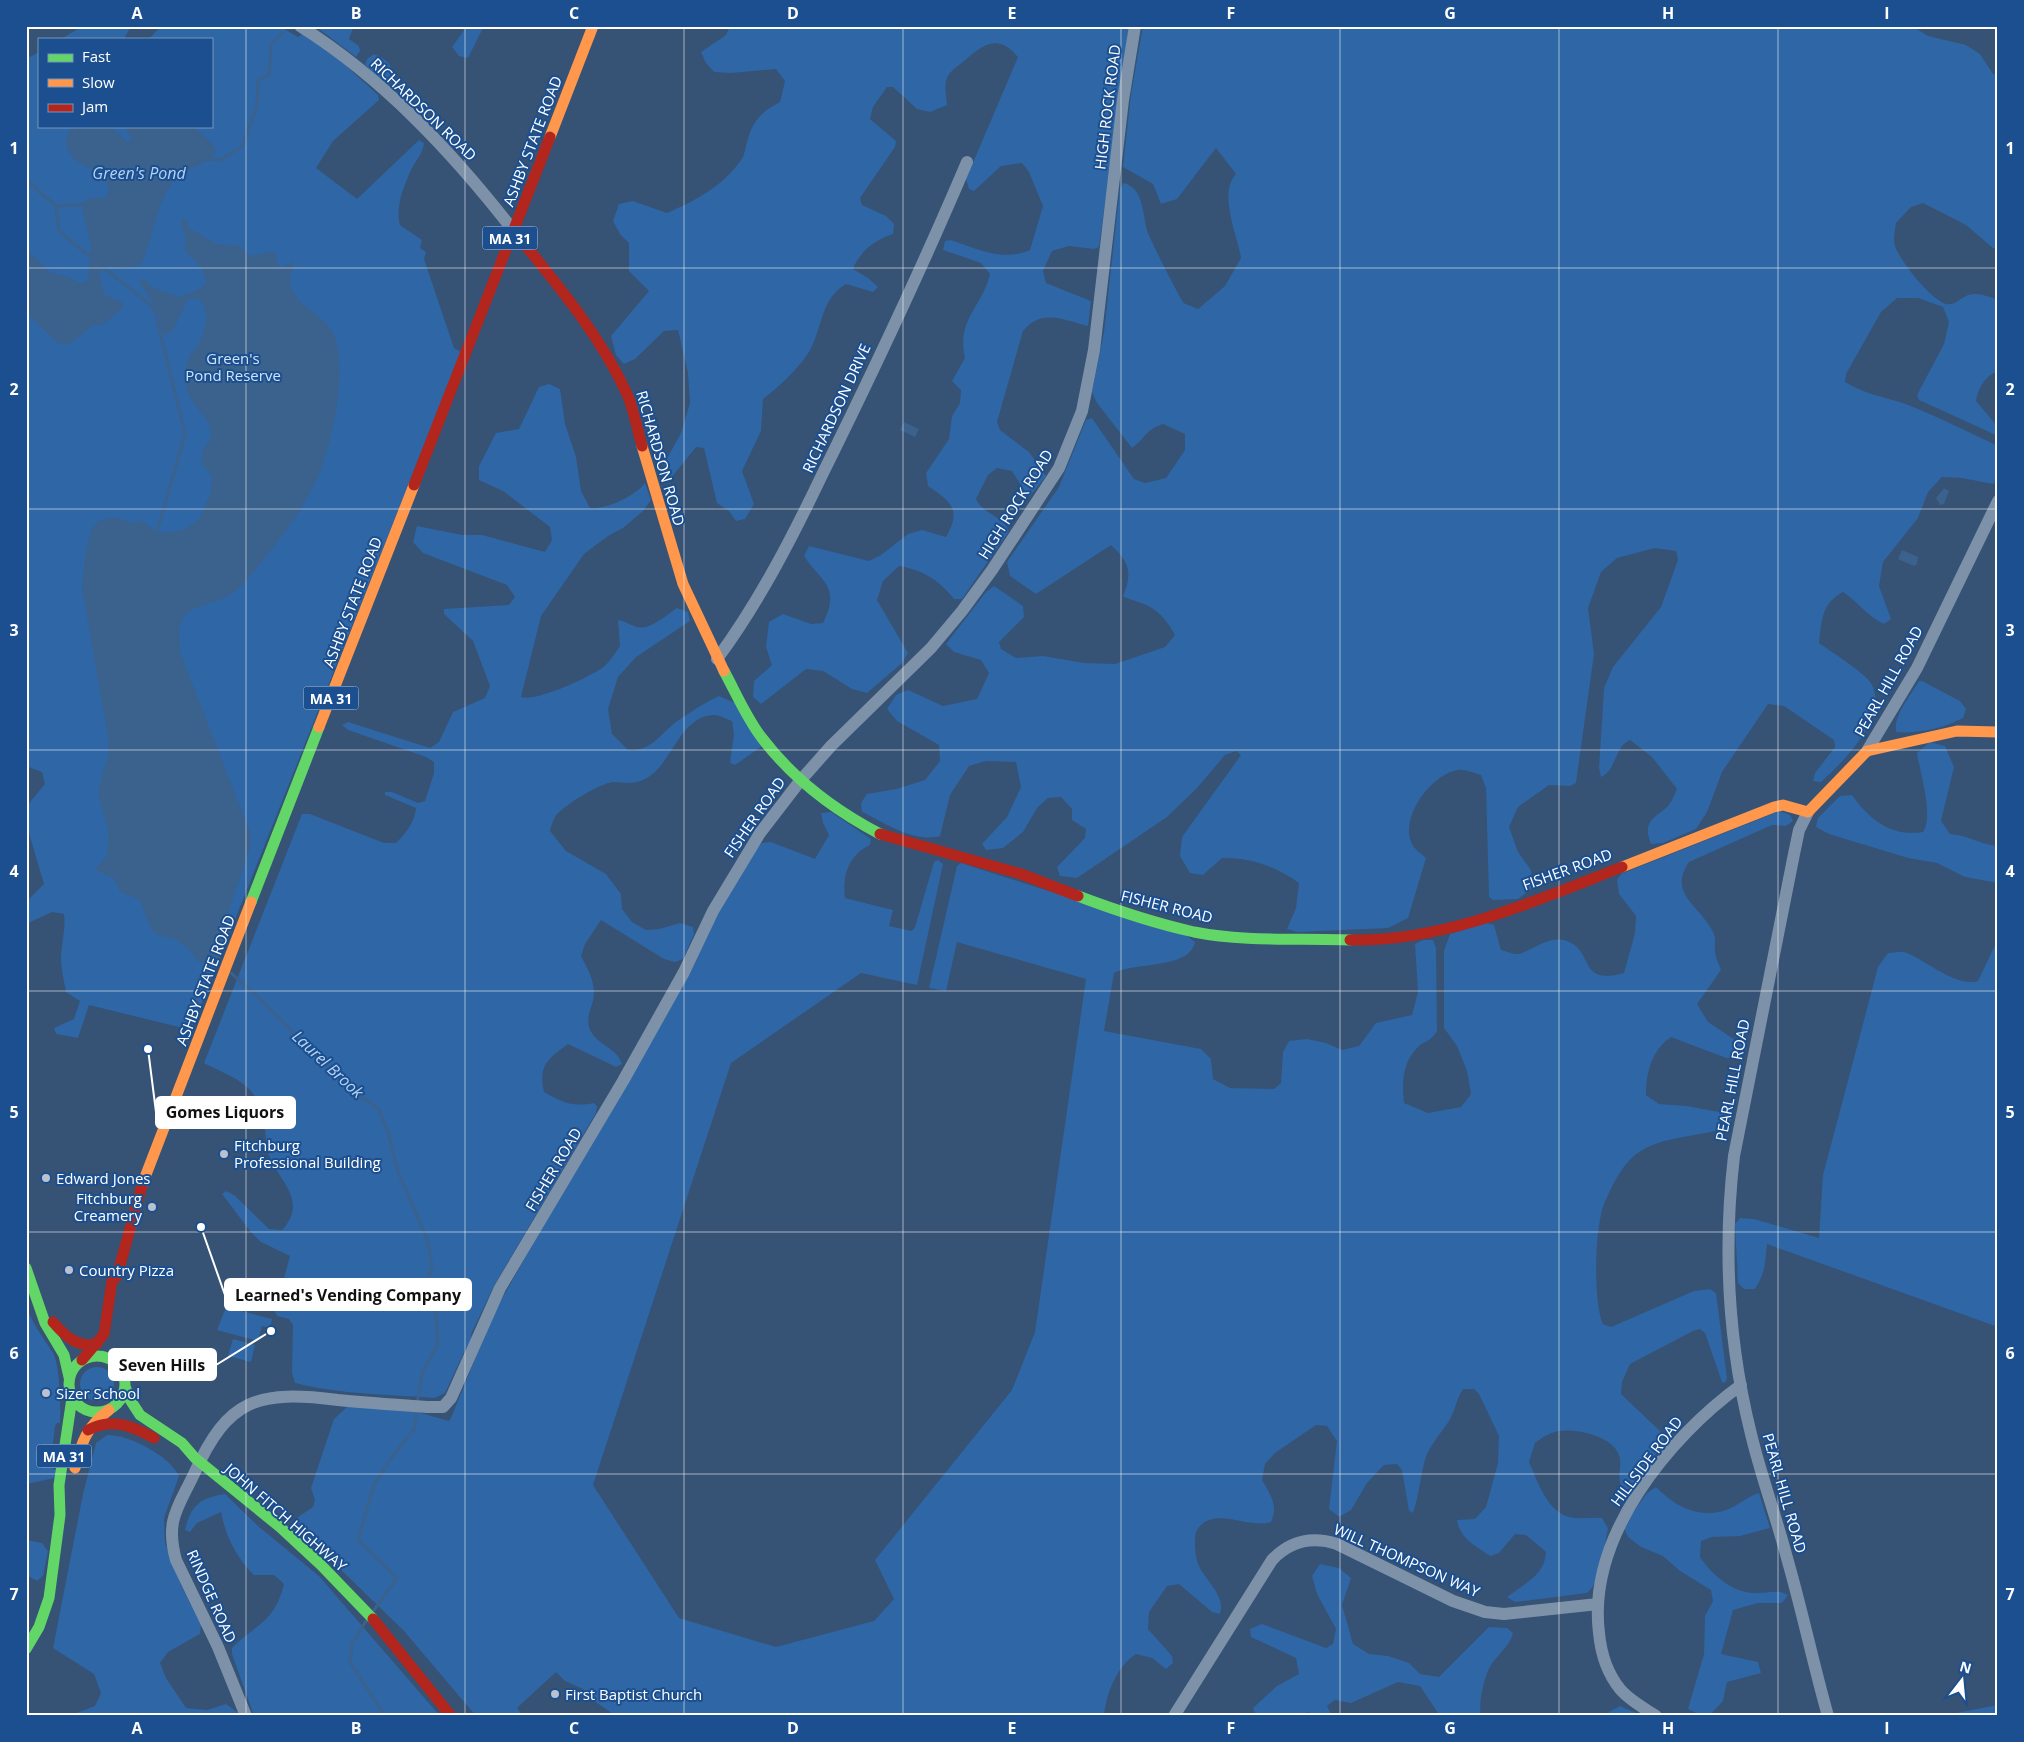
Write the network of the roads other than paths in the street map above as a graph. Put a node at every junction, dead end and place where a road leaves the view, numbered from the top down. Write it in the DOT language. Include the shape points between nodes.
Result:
graph roads {
  1 [pos="300,26"];
  2 [pos="593,26"];
  3 [pos="1135,26"];
  4 [pos="967,162"];
  5 [pos="513,230"];
  6 [pos="1998,501"];
  7 [pos="717,659"];
  8 [pos="1998,732"];
  9 [pos="1867,751"];
  10 [pos="800,781"];
  11 [pos="1808,812"];
  12 [pos="26,1268"];
  13 [pos="117,1276"];
  14 [pos="39,1304"];
  15 [pos="116,1336"];
  16 [pos="116,1349"];
  17 [pos="89,1350"];
  18 [pos="121,1370"];
  19 [pos="69,1377"];
  20 [pos="1741,1385"];
  21 [pos="125,1386"];
  22 [pos="72,1398"];
  23 [pos="106,1412"];
  24 [pos="131,1426"];
  25 [pos="85,1433"];
  26 [pos="197,1460"];
  27 [pos="60,1515"];
  28 [pos="1598,1604"];
  29 [pos="26,1649"];
  30 [pos="246,1716"];
  31 [pos="451,1716"];
  32 [pos="1174,1716"];
  33 [pos="1656,1716"];
  34 [pos="1828,1716"];
  1 -- 5 [label="street, RICHARDSON ROAD" via="354,64 416,120 471,176"];
  2 -- 5 [label="main road, ASHBY STATE ROAD / MA 31"];
  3 -- 10 [label="street, HIGH ROCK ROAD" via="1123,100 1094,350 1085,398 1064,456 1055,475 962,611 931,648 857,719"];
  4 -- 7 [label="street, RICHARDSON DRIVE" via="799,525 736,633"];
  5 -- 7 [label="main road, RICHARDSON ROAD" via="580,314 628,396 683,584"];
  5 -- 13 [label="main road, ASHBY STATE ROAD / MA 31" via="221,979 140,1193 126,1234"];
  6 -- 9 [label="street, PEARL HILL ROAD" via="1917,668"];
  7 -- 10 [label="main road, RICHARDSON ROAD" via="761,737"];
  8 -- 9 [label="main road" via="1957,731"];
  9 -- 11 [label="main road, PEARL HILL ROAD"];
  10 -- 11 [label="main road, FISHER ROAD" via="845,816 881,835 1020,874 1151,921 1195,932 1327,940 1400,937 1447,930 1559,892 1774,806 1783,805"];
  10 -- 26 [label="street, FISHER ROAD" via="765,825 713,911 684,972 618,1090 500,1288 451,1398 443,1407 298,1396 257,1400 224,1422"];
  11 -- 20 [label="street, PEARL HILL ROAD" via="1799,830 1794,854 1746,1091 1729,1199 1728,1282 1732,1336"];
  12 -- 14 [label="main road"];
  13 -- 15 [label="main road, ASHBY STATE ROAD" via="122,1282"];
  13 -- 17 [label="main road, ASHBY STATE ROAD / MA 31" via="112,1281 104,1334"];
  14 -- 17 [label="main road" via="61,1332"];
  14 -- 19 [label="main road" via="48,1330 64,1354"];
  16 -- 18 [label="main road"];
  17 -- 18 [label="main road" via="114,1362"];
  17 -- 19 [label="main road, MA 31"];
  18 -- 21 [label="main road"];
  19 -- 22 [label="main road, MA 31"];
  20 -- 28 [label="street, HILLSIDE ROAD" via="1692,1426 1632,1502 1610,1543"];
  20 -- 34 [label="street, PEARL HILL ROAD" via="1751,1435 1788,1560"];
  21 -- 23 [label="main road" via="122,1397"];
  21 -- 26 [label="main road, JOHN FITCH HIGHWAY" via="130,1403 139,1414 183,1444"];
  22 -- 23 [label="main road, JOHN FITCH HIGHWAY" via="88,1411"];
  22 -- 27 [label="main road, MA 31" via="60,1485"];
  23 -- 24 [label="main road, JOHN FITCH HIGHWAY"];
  23 -- 25 [label="main road" via="92,1422"];
  24 -- 25 [label="main road, JOHN FITCH HIGHWAY" via="106,1422"];
  24 -- 26 [label="main road, JOHN FITCH HIGHWAY"];
  25 -- 27 [label="main road"];
  26 -- 30 [label="street, RINDGE ROAD" via="174,1512 172,1544 176,1560 218,1647"];
  26 -- 31 [label="main road, JOHN FITCH HIGHWAY" via="304,1549 340,1584 380,1627"];
  27 -- 29 [label="main road, MA 31" via="48,1598 39,1626"];
  28 -- 32 [label="street, WILL THOMPSON WAY" via="1504,1614 1485,1612 1453,1601 1336,1544 1321,1540 1298,1542 1286,1547 1272,1560"];
  28 -- 33 [label="street, HILLSIDE ROAD" via="1603,1658 1611,1676 1628,1697"];
}
